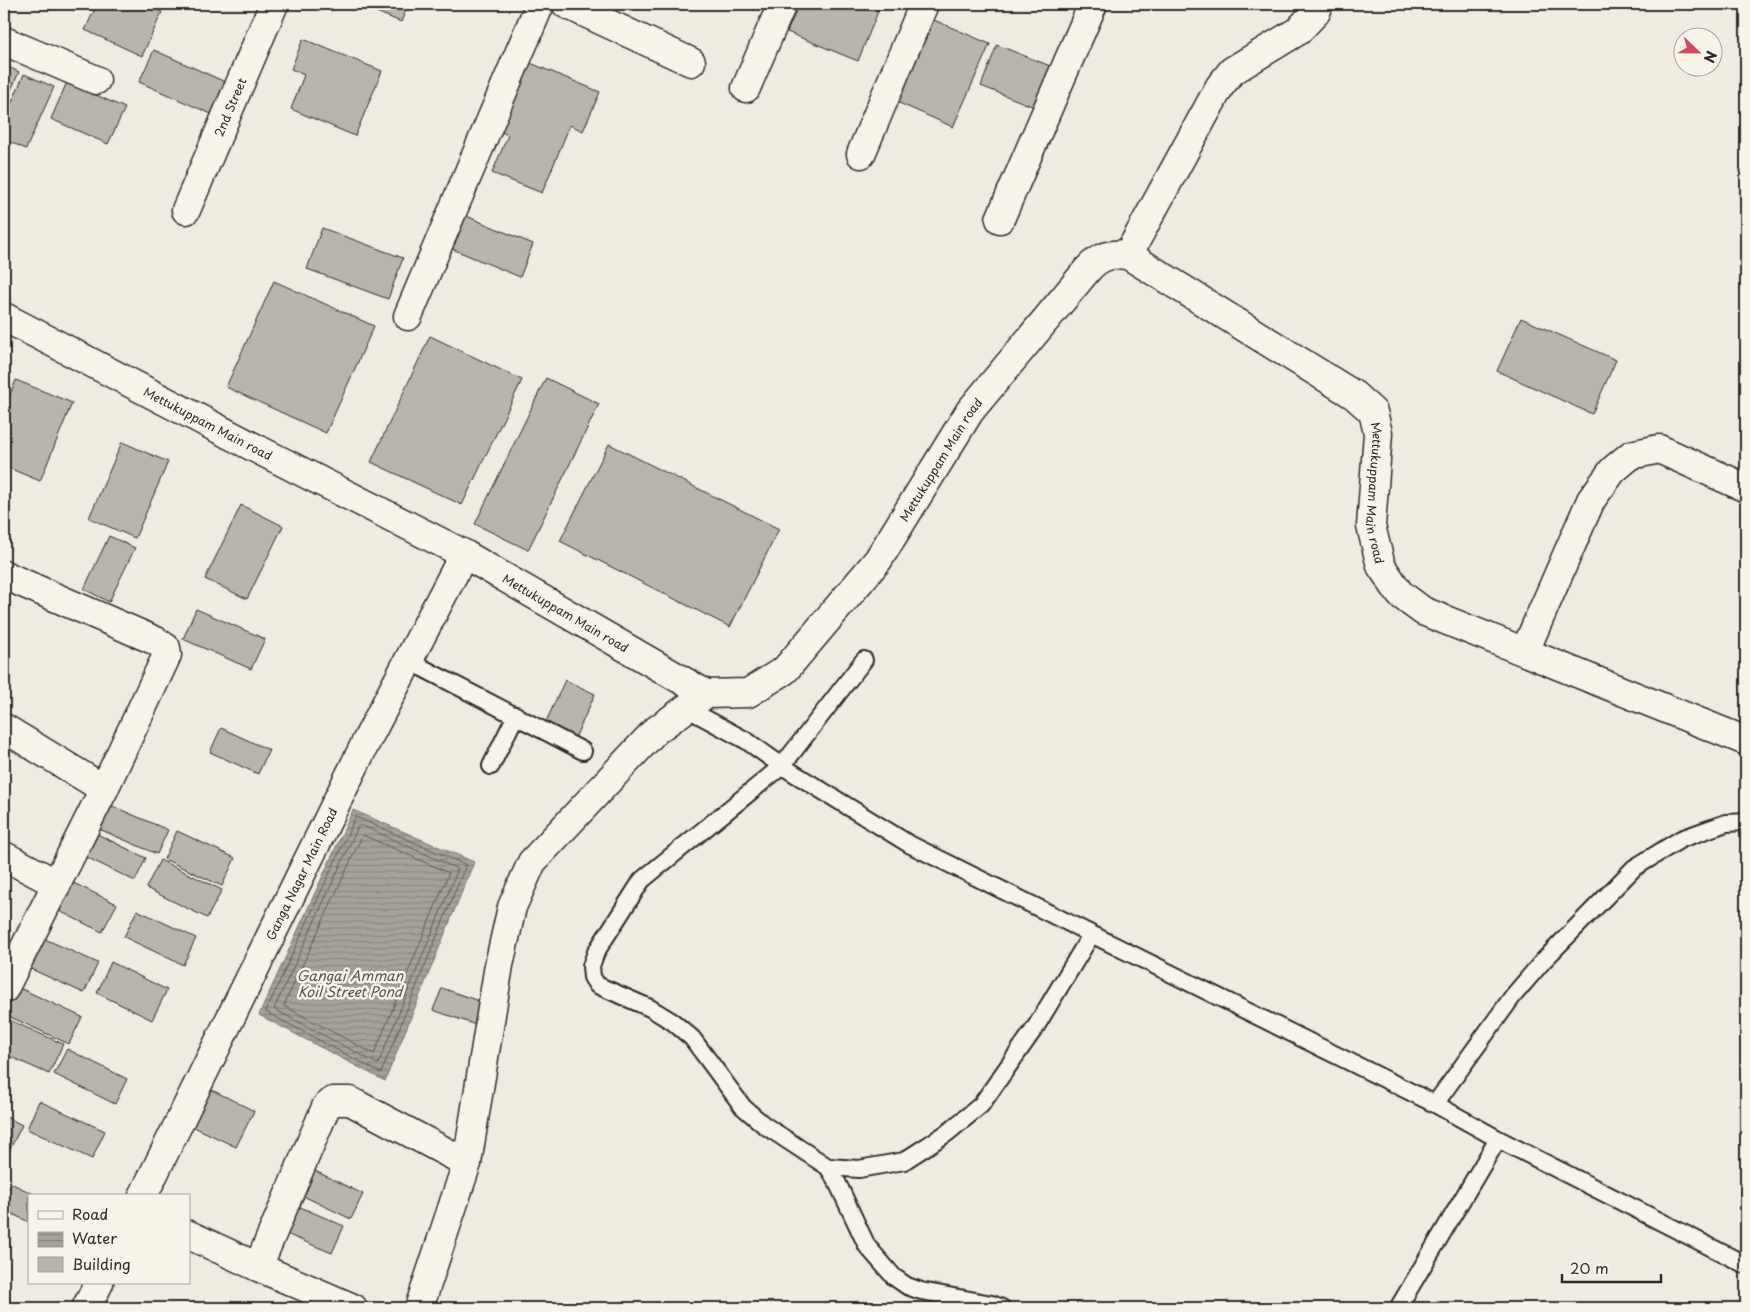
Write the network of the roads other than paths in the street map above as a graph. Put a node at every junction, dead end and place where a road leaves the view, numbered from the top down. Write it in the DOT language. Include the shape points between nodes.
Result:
graph roads {
  1 [pos="274,4"];
  2 [pos="540,4"];
  3 [pos="566,4"];
  4 [pos="782,4"];
  5 [pos="924,4"];
  6 [pos="1093,4"];
  7 [pos="1319,4"];
  8 [pos="4,42"];
  9 [pos="691,62"];
  10 [pos="96,80"];
  11 [pos="746,88"];
  12 [pos="861,154"];
  13 [pos="186,210"];
  14 [pos="1000,219"];
  15 [pos="1128,255"];
  16 [pos="408,316"];
  17 [pos="4,317"];
  18 [pos="1746,488"];
  19 [pos="464,554"];
  20 [pos="4,575"];
  21 [pos="1526,651"];
  22 [pos="864,660"];
  23 [pos="409,662"];
  24 [pos="696,701"];
  25 [pos="516,715"];
  26 [pos="4,728"];
  27 [pos="1746,741"];
  28 [pos="583,751"];
  29 [pos="491,766"];
  30 [pos="782,766"];
  31 [pos="104,789"];
  32 [pos="1746,822"];
  33 [pos="4,856"];
  34 [pos="57,884"];
  35 [pos="1091,934"];
  36 [pos="6,977"];
  37 [pos="1435,1104"];
  38 [pos="1498,1139"];
  39 [pos="467,1163"];
  40 [pos="828,1167"];
  41 [pos="144,1194"];
  42 [pos="190,1235"];
  43 [pos="1746,1265"];
  44 [pos="258,1267"];
  45 [pos="98,1284"];
  46 [pos="86,1308"];
  47 [pos="353,1308"];
  48 [pos="419,1308"];
  49 [pos="1002,1308"];
  50 [pos="1398,1308"];
  1 -- 13 [label="street, 2nd Street"];
  2 -- 16 [label="street"];
  3 -- 9 [label="street"];
  4 -- 11 [label="street"];
  5 -- 12 [label="street"];
  6 -- 14 [label="street"];
  7 -- 15 [label="street" via="1316,12 1298,31 1232,70 1220,86"];
  8 -- 10 [label="street"];
  15 -- 21 [label="street, Mettukuppam Main road" via="1354,395 1373,412 1378,433 1371,526 1381,566 1400,594 1423,611"];
  15 -- 24 [label="street, Mettukuppam Main road" via="1097,259 970,411 878,560 785,670 748,692"];
  17 -- 19 [label="street, Mettukuppam Main road"];
  18 -- 21 [label="street" via="1659,449 1631,455 1613,470 1591,500"];
  19 -- 23 [label="street, Ganga Nagar Main Road"];
  19 -- 24 [label="street, Mettukuppam Main road"];
  20 -- 31 [label="street" via="166,648 165,663"];
  21 -- 27 [label="street, Mettukuppam Main road"];
  22 -- 30 [label="lane"];
  23 -- 25 [label="lane"];
  23 -- 41 [label="street, Ganga Nagar Main Road" via="366,740"];
  24 -- 30 [label="lane"];
  24 -- 39 [label="street" via="655,731 532,862 512,907 499,965"];
  25 -- 28 [label="lane"];
  25 -- 29 [label="lane"];
  26 -- 31 [label="street"];
  30 -- 35 [label="lane" via="909,844"];
  30 -- 40 [label="lane" via="642,880 596,952 591,972 597,986 650,1008 674,1022 692,1038 743,1107 764,1126"];
  31 -- 34 [label="street"];
  32 -- 37 [label="lane" via="1726,823 1681,839 1634,868 1513,996"];
  33 -- 34 [label="street"];
  34 -- 36 [label="street"];
  35 -- 37 [label="lane"];
  35 -- 40 [label="lane" via="1035,1028 981,1105 947,1133 904,1161 860,1169"];
  37 -- 38 [label="lane"];
  38 -- 43 [label="lane"];
  38 -- 50 [label="lane"];
  39 -- 44 [label="street" via="350,1101 333,1101 326,1107"];
  39 -- 48 [label="street"];
  40 -- 49 [label="lane" via="867,1246 894,1277 921,1291"];
  42 -- 44 [label="street"];
  44 -- 47 [label="street"];
  45 -- 46 [label="street"];
}
